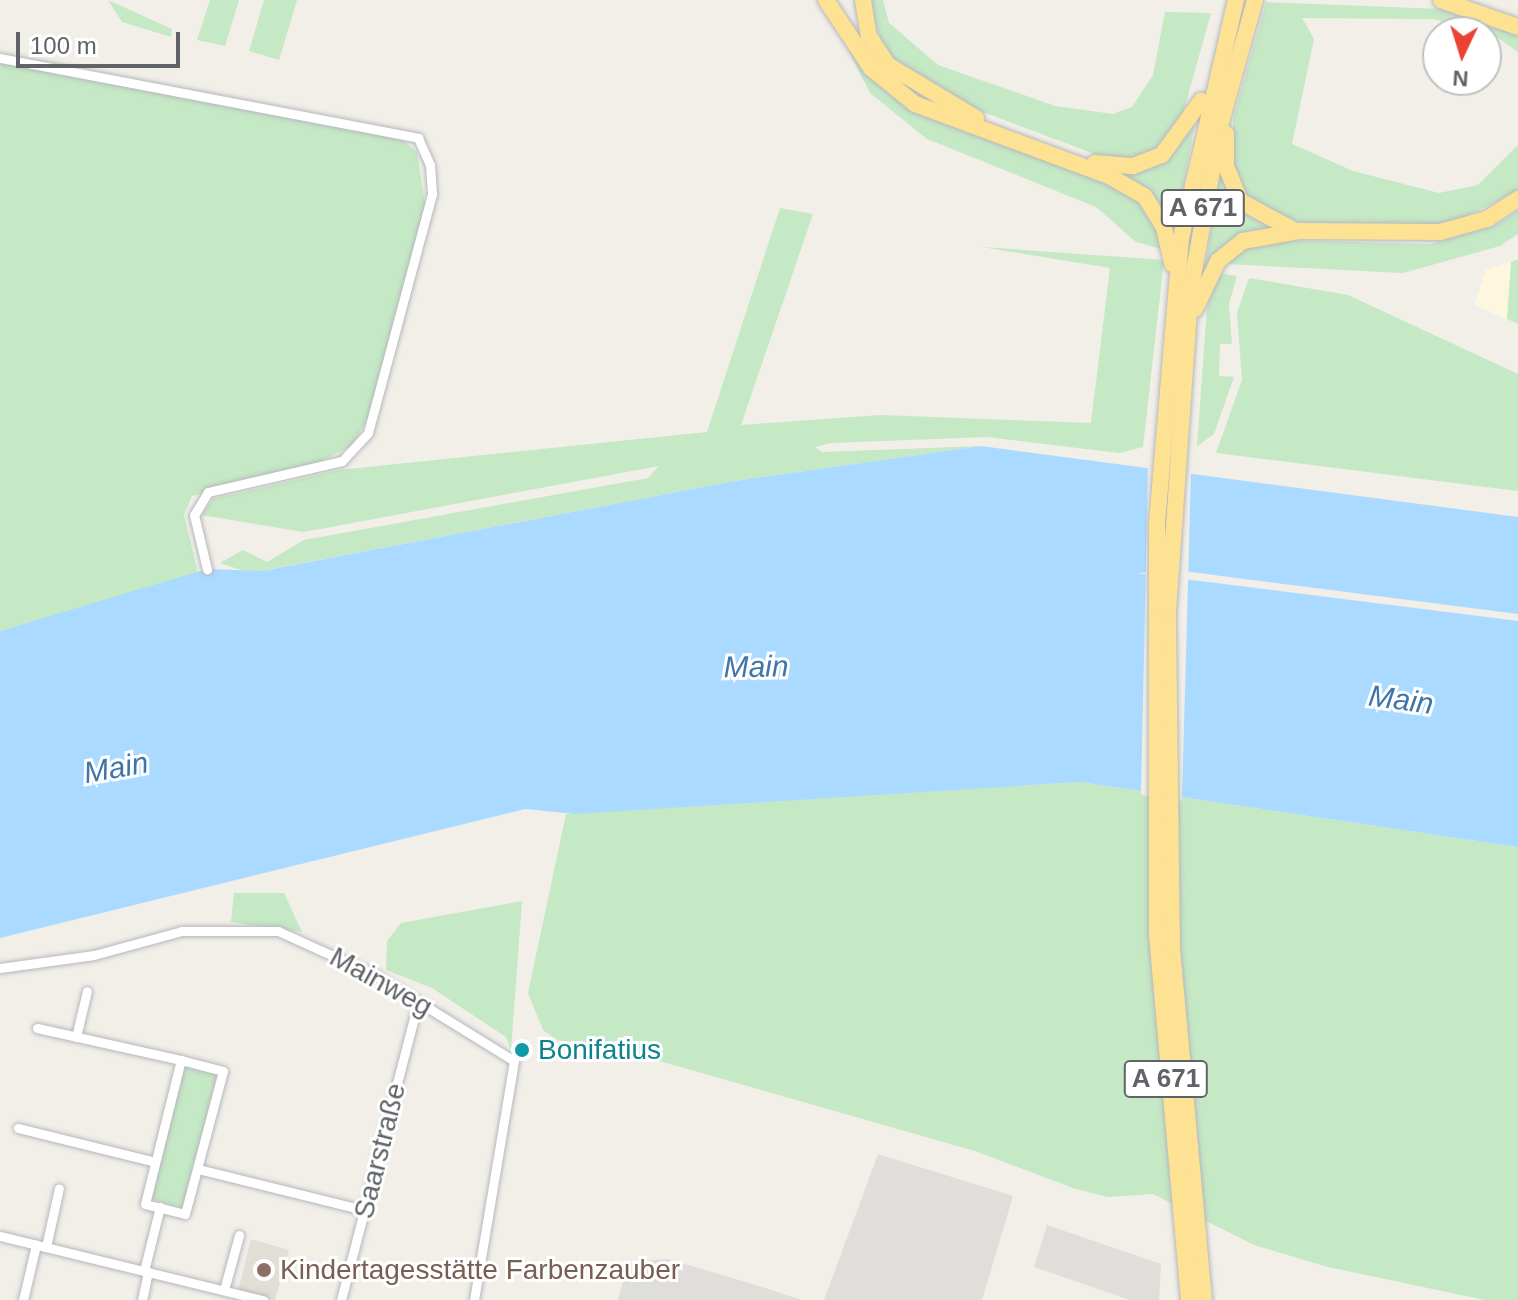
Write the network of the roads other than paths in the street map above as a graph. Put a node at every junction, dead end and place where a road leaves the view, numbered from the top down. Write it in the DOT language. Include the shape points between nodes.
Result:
graph roads {
  1 [pos="826,0"];
  2 [pos="838,0"];
  3 [pos="863,0"];
  4 [pos="1236,0"];
  5 [pos="1255,0"];
  6 [pos="1441,0"];
  7 [pos="842,18"];
  8 [pos="1518,27"];
  9 [pos="0,58"];
  10 [pos="1212,82"];
  11 [pos="1230,85"];
  12 [pos="1518,199"];
  13 [pos="1300,231"];
  14 [pos="1175,285"];
  15 [pos="1186,332"];
  16 [pos="1169,437"];
  17 [pos="207,569"];
  18 [pos="0,968"];
  19 [pos="87,991"];
  20 [pos="418,1002"];
  21 [pos="37,1028"];
  22 [pos="76,1037"];
  23 [pos="181,1060"];
  24 [pos="18,1128"];
  25 [pos="155,1162"];
  26 [pos="198,1169"];
  27 [pos="59,1188"];
  28 [pos="160,1207"];
  29 [pos="364,1210"];
  30 [pos="239,1235"];
  31 [pos="0,1236"];
  32 [pos="41,1246"];
  33 [pos="146,1271"];
  34 [pos="224,1290"];
  35 [pos="23,1300"];
  36 [pos="142,1300"];
  37 [pos="263,1300"];
  38 [pos="341,1300"];
  39 [pos="474,1300"];
  40 [pos="1189,1300"];
  41 [pos="1204,1300"];
  1 -- 7 [label="highway"];
  2 -- 7 [label="highway"];
  3 -- 10 [label="highway" via="875,47 905,80 980,120 1101,165 1133,166 1169,150"];
  4 -- 10 [label="highway, A 671"];
  5 -- 11 [label="highway, A 671"];
  6 -- 8 [label="highway"];
  7 -- 14 [label="highway" via="871,68 915,104 1111,177 1145,197 1164,228"];
  9 -- 17 [label="street" via="418,138 430,165 432,194 368,433 342,461 208,492 194,515"];
  10 -- 14 [label="highway, A 671"];
  11 -- 13 [label="highway" via="1231,187 1253,212"];
  11 -- 15 [label="highway, A 671"];
  12 -- 13 [label="highway" via="1487,219 1440,232"];
  13 -- 15 [label="highway" via="1228,250 1209,275"];
  14 -- 16 [label="highway, A 671"];
  15 -- 16 [label="highway, A 671"];
  16 -- 40 [label="highway, A 671" via="1154,858"];
  16 -- 41 [label="highway, A 671" via="1169,866"];
  18 -- 20 [label="street, Mainweg" via="94,955 182,931 263,928 297,936"];
  19 -- 22 [label="street"];
  20 -- 29 [label="street, Saarstraße"];
  20 -- 39 [label="street, Mainweg" via="514,1061"];
  21 -- 22 [label="street"];
  22 -- 23 [label="street"];
  23 -- 25 [label="street"];
  23 -- 26 [label="street" via="223,1071"];
  24 -- 25 [label="street"];
  25 -- 28 [label="street" via="145,1204"];
  26 -- 28 [label="street" via="185,1214"];
  26 -- 29 [label="street"];
  27 -- 32 [label="street"];
  28 -- 33 [label="street"];
  29 -- 38 [label="street, Saarstraße"];
  30 -- 34 [label="street"];
  31 -- 32 [label="street"];
  32 -- 33 [label="street"];
  32 -- 35 [label="street"];
  33 -- 34 [label="street"];
  33 -- 36 [label="street"];
  34 -- 37 [label="street"];
}
